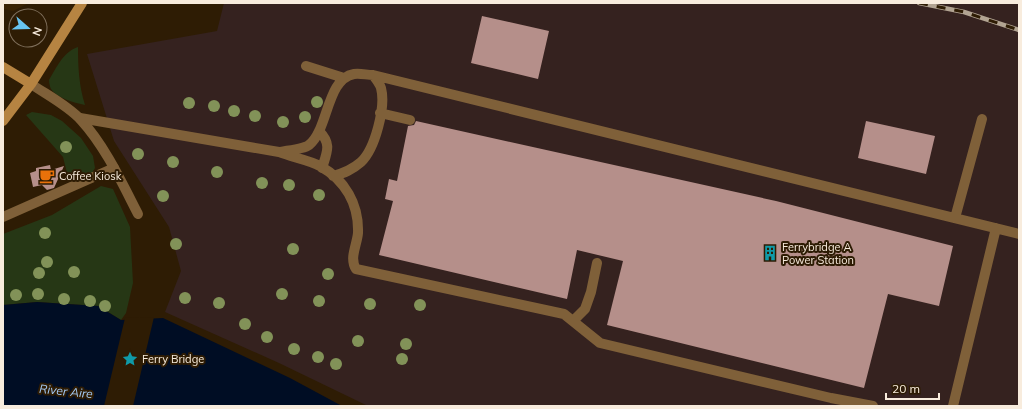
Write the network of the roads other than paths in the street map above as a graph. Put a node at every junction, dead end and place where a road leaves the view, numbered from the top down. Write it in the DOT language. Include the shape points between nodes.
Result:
graph roads {
  1 [pos="82,3"];
  2 [pos="306,66"];
  3 [pos="3,67"];
  4 [pos="373,75"];
  5 [pos="344,78"];
  6 [pos="31,84"];
  7 [pos="380,113"];
  8 [pos="80,118"];
  9 [pos="982,119"];
  10 [pos="410,120"];
  11 [pos="3,121"];
  12 [pos="319,131"];
  13 [pos="279,152"];
  14 [pos="114,168"];
  15 [pos="322,168"];
  16 [pos="333,176"];
  17 [pos="138,214"];
  18 [pos="3,217"];
  19 [pos="956,218"];
  20 [pos="996,228"];
  21 [pos="1019,234"];
  22 [pos="597,263"];
  23 [pos="573,320"];
  24 [pos="873,406"];
  25 [pos="953,406"];
  1 -- 6 [label="main road"];
  2 -- 5 [label="street"];
  3 -- 6 [label="main road"];
  4 -- 5 [label="street" via="354,74"];
  4 -- 7 [label="street" via="381,87"];
  4 -- 19 [label="street"];
  5 -- 12 [label="street" via="335,87"];
  6 -- 8 [label="street"];
  6 -- 11 [label="main road"];
  7 -- 10 [label="street"];
  7 -- 16 [label="street" via="372,144 362,161 346,173"];
  8 -- 13 [label="street"];
  8 -- 14 [label="street"];
  9 -- 19 [label="street"];
  12 -- 13 [label="street" via="308,146"];
  12 -- 15 [label="street" via="325,137 328,149"];
  13 -- 15 [label="street"];
  14 -- 17 [label="street"];
  14 -- 18 [label="street"];
  15 -- 16 [label="street"];
  16 -- 23 [label="street" via="354,202 358,233 353,259 356,269 564,314"];
  19 -- 20 [label="street"];
  20 -- 21 [label="street"];
  20 -- 25 [label="street"];
  22 -- 23 [label="street" via="585,309"];
  23 -- 24 [label="street" via="600,343"];
}
